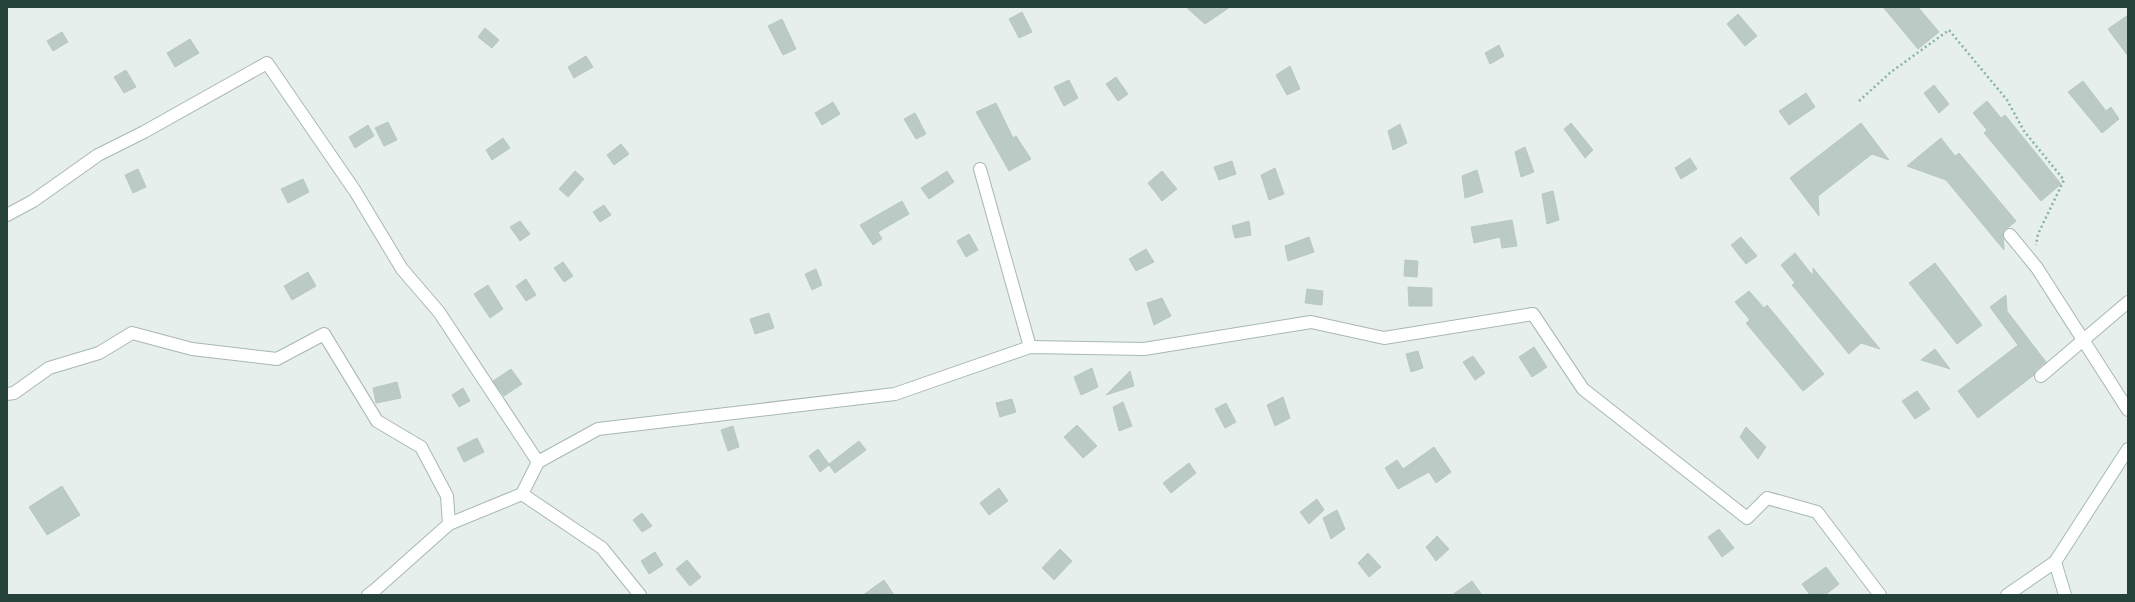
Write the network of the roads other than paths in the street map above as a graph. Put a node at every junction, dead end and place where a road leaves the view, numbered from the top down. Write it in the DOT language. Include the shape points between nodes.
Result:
graph roads {
  1 [pos="980,169"];
  2 [pos="7,215"];
  3 [pos="2010,235"];
  4 [pos="2128,302"];
  5 [pos="2083,341"];
  6 [pos="1030,347"];
  7 [pos="2041,376"];
  8 [pos="7,394"];
  9 [pos="2128,410"];
  10 [pos="2128,449"];
  11 [pos="538,462"];
  12 [pos="522,494"];
  13 [pos="449,524"];
  14 [pos="2055,562"];
  15 [pos="2064,594"];
  16 [pos="368,595"];
  17 [pos="640,595"];
  18 [pos="1880,595"];
  19 [pos="2007,595"];
  1 -- 6 [label="street"];
  2 -- 11 [label="street" via="33,201 98,155 267,63 355,192 402,270 439,312"];
  3 -- 5 [label="street" via="2037,268"];
  4 -- 5 [label="street"];
  5 -- 7 [label="street"];
  5 -- 9 [label="street"];
  6 -- 11 [label="street" via="895,394 598,429"];
  6 -- 18 [label="street" via="1144,350 1311,322 1384,338 1533,314 1583,389 1747,518 1767,498 1817,512"];
  8 -- 13 [label="street" via="14,393 50,368 99,353 132,333 192,349 276,359 324,334 378,421 421,446 447,496"];
  10 -- 14 [label="street"];
  11 -- 12 [label="street"];
  12 -- 13 [label="street"];
  12 -- 17 [label="street" via="602,548"];
  13 -- 16 [label="street"];
  14 -- 15 [label="street"];
  14 -- 19 [label="street"];
}
